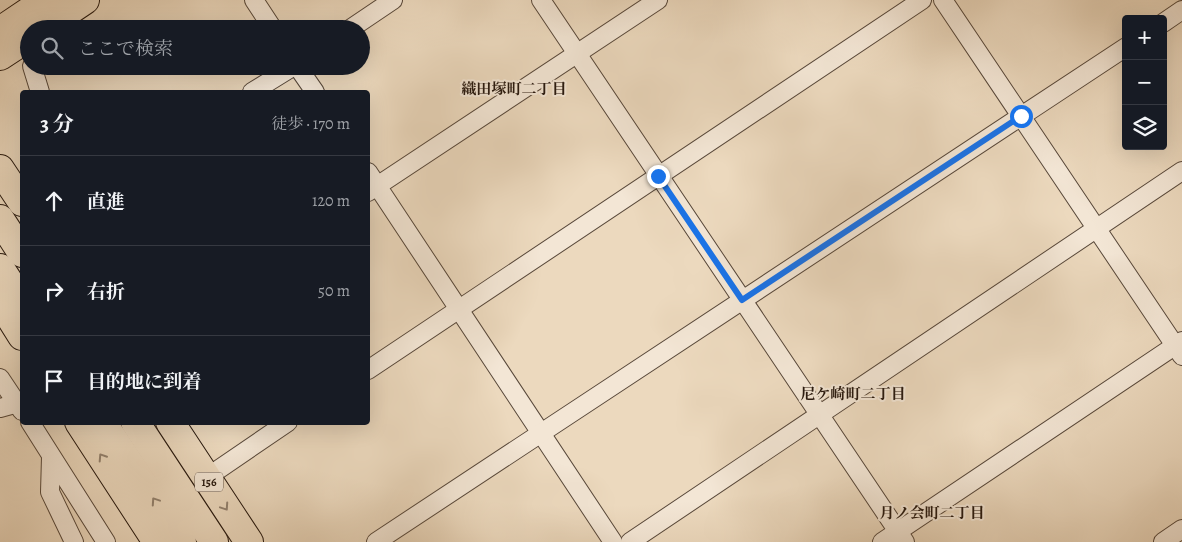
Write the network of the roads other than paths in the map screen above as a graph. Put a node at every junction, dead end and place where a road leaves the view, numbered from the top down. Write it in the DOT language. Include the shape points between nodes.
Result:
graph roads {
  1 [pos="46,0"];
  2 [pos="85,0"];
  3 [pos="254,0"];
  4 [pos="393,0"];
  5 [pos="541,0"];
  6 [pos="658,0"];
  7 [pos="922,0"];
  8 [pos="943,0"];
  9 [pos="1182,10"];
  10 [pos="1167,19"];
  11 [pos="35,20"];
  12 [pos="54,20"];
  13 [pos="267,20"];
  14 [pos="363,20"];
  15 [pos="20,42"];
  16 [pos="1122,50"];
  17 [pos="577,54"];
  18 [pos="0,56"];
  19 [pos="35,75"];
  20 [pos="279,75"];
  21 [pos="304,75"];
  22 [pos="39,90"];
  23 [pos="255,90"];
  24 [pos="314,90"];
  25 [pos="1021,116"];
  26 [pos="0,170"];
  27 [pos="1182,171"];
  28 [pos="658,176"];
  29 [pos="371,183"];
  30 [pos="20,199"];
  31 [pos="0,218"];
  32 [pos="1096,228"];
  33 [pos="20,249"];
  34 [pos="0,268"];
  35 [pos="20,299"];
  36 [pos="742,300"];
  37 [pos="0,301"];
  38 [pos="458,309"];
  39 [pos="20,333"];
  40 [pos="1180,348"];
  41 [pos="370,369"];
  42 [pos="0,378"];
  43 [pos="20,407"];
  44 [pos="0,408"];
  45 [pos="819,415"];
  46 [pos="32,425"];
  47 [pos="81,425"];
  48 [pos="104,425"];
  49 [pos="137,425"];
  50 [pos="172,425"];
  51 [pos="284,425"];
  52 [pos="541,434"];
  53 [pos="51,456"];
  54 [pos="206,478"];
  55 [pos="1182,530"];
  56 [pos="901,537"];
  57 [pos="74,542"];
  58 [pos="106,542"];
  59 [pos="157,542"];
  60 [pos="182,542"];
  61 [pos="214,542"];
  62 [pos="249,542"];
  63 [pos="376,542"];
  64 [pos="613,542"];
  65 [pos="630,542"];
  66 [pos="882,542"];
  67 [pos="1163,542"];
  1 -- 11 [label="highway"];
  2 -- 12 [label="highway"];
  3 -- 13 [label="street"];
  4 -- 14 [label="street"];
  5 -- 17 [label="street"];
  6 -- 17 [label="street"];
  7 -- 28 [label="street"];
  8 -- 25 [label="street"];
  9 -- 10 [label="street"];
  15 -- 18 [label="highway"];
  16 -- 25 [label="street"];
  17 -- 28 [label="street"];
  17 -- 29 [label="street"];
  19 -- 22 [label="street"];
  20 -- 23 [label="street"];
  21 -- 24 [label="street"];
  25 -- 32 [label="street"];
  25 -- 36 [label="street"];
  26 -- 30 [label="highway"];
  27 -- 32 [label="street"];
  28 -- 36 [label="street"];
  28 -- 38 [label="street"];
  29 -- 38 [label="street"];
  31 -- 33 [label="highway"];
  32 -- 40 [label="street"];
  32 -- 45 [label="street"];
  34 -- 35 [label="highway"];
  36 -- 45 [label="street"];
  36 -- 52 [label="street"];
  37 -- 39 [label="highway"];
  38 -- 41 [label="street"];
  38 -- 52 [label="street"];
  40 -- 56 [label="street"];
  42 -- 43 [label="street"];
  43 -- 44 [label="street"];
  45 -- 56 [label="street"];
  45 -- 65 [label="street"];
  46 -- 53 [label="street"];
  59 -- 47 [label="highway, one-way"];
  60 -- 48 [label="highway, one-way"];
  49 -- 61 [label="highway, 156"];
  50 -- 54 [label="highway, 156"];
  51 -- 54 [label="street"];
  52 -- 63 [label="street"];
  52 -- 64 [label="street"];
  53 -- 57 [label="street" via="50,492"];
  53 -- 58 [label="street"];
  54 -- 62 [label="highway, 156, one-way"];
  55 -- 67 [label="street"];
  56 -- 66 [label="street"];
}
